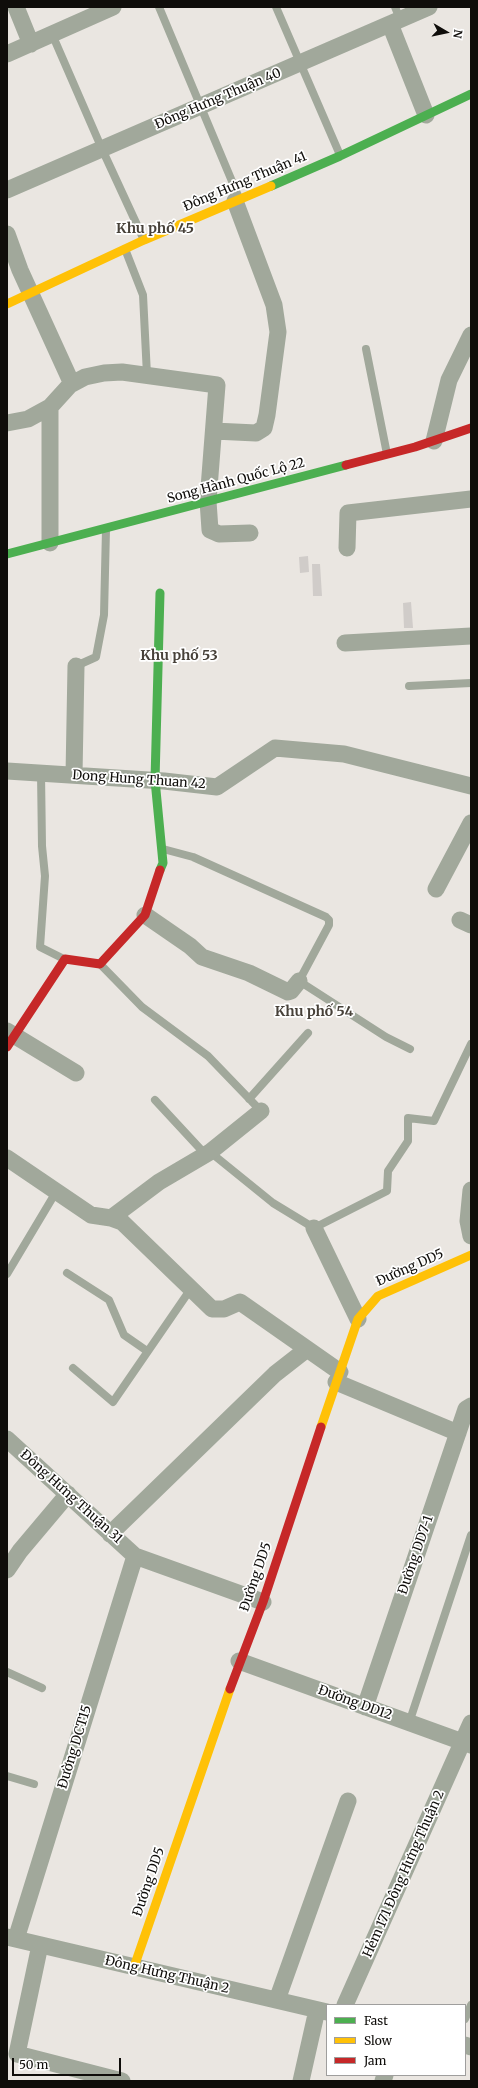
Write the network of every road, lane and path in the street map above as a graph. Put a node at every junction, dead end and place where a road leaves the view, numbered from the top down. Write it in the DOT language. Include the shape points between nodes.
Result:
graph roads {
  1 [pos="16,7"];
  2 [pos="113,7"];
  3 [pos="159,7"];
  4 [pos="276,7"];
  5 [pos="429,7"];
  6 [pos="395,17"];
  7 [pos="52,34"];
  8 [pos="31,44"];
  9 [pos="7,54"];
  10 [pos="300,63"];
  11 [pos="471,94"];
  12 [pos="200,107"];
  13 [pos="426,115"];
  14 [pos="102,149"];
  15 [pos="340,156"];
  16 [pos="7,190"];
  17 [pos="237,200"];
  18 [pos="7,234"];
  19 [pos="144,240"];
  20 [pos="125,248"];
  21 [pos="30,293"];
  22 [pos="7,304"];
  23 [pos="471,335"];
  24 [pos="366,349"];
  25 [pos="147,375"];
  26 [pos="72,384"];
  27 [pos="50,407"];
  28 [pos="7,423"];
  29 [pos="471,428"];
  30 [pos="214,431"];
  31 [pos="434,441"];
  32 [pos="387,455"];
  33 [pos="471,499"];
  34 [pos="208,501"];
  35 [pos="106,528"];
  36 [pos="250,533"];
  37 [pos="50,543"];
  38 [pos="347,548"];
  39 [pos="8,551"];
  40 [pos="160,593"];
  41 [pos="471,636"];
  42 [pos="345,643"];
  43 [pos="76,666"];
  44 [pos="471,683"];
  45 [pos="409,686"];
  46 [pos="7,771"];
  47 [pos="41,773"];
  48 [pos="74,775"];
  49 [pos="155,780"];
  50 [pos="471,786"];
  51 [pos="471,823"];
  52 [pos="161,848"];
  53 [pos="436,889"];
  54 [pos="145,915"];
  55 [pos="65,959"];
  56 [pos="100,964"];
  57 [pos="299,981"];
  58 [pos="308,1033"];
  59 [pos="9,1038"];
  60 [pos="471,1044"];
  61 [pos="410,1049"];
  62 [pos="76,1073"];
  63 [pos="249,1099"];
  64 [pos="155,1100"];
  65 [pos="261,1111"];
  66 [pos="207,1153"];
  67 [pos="7,1158"];
  68 [pos="471,1190"];
  69 [pos="56,1192"];
  70 [pos="111,1218"];
  71 [pos="314,1228"];
  72 [pos="471,1236"];
  73 [pos="471,1255"];
  74 [pos="67,1273"];
  75 [pos="7,1274"];
  76 [pos="190,1290"];
  77 [pos="358,1320"];
  78 [pos="307,1349"];
  79 [pos="147,1351"];
  80 [pos="74,1368"];
  81 [pos="338,1377"];
  82 [pos="471,1406"];
  83 [pos="458,1433"];
  84 [pos="7,1439"];
  85 [pos="68,1494"];
  86 [pos="110,1534"];
  87 [pos="471,1535"];
  88 [pos="135,1556"];
  89 [pos="7,1570"];
  90 [pos="263,1602"];
  91 [pos="239,1661"];
  92 [pos="7,1672"];
  93 [pos="42,1688"];
  94 [pos="365,1707"];
  95 [pos="410,1723"];
  96 [pos="471,1723"];
  97 [pos="467,1744"];
  98 [pos="7,1776"];
  99 [pos="34,1784"];
  100 [pos="348,1801"];
  101 [pos="11,1938"];
  102 [pos="40,1945"];
  103 [pos="134,1967"];
  104 [pos="277,2000"];
  105 [pos="345,2004"];
  106 [pos="471,2005"];
  107 [pos="322,2011"];
  108 [pos="466,2017"];
  109 [pos="122,2081"];
  110 [pos="301,2081"];
  1 -- 8 [label="street"];
  2 -- 7 [label="street"];
  3 -- 12 [label="lane"];
  4 -- 10 [label="lane"];
  5 -- 6 [label="street, Đông Hưng Thuận 40"];
  6 -- 10 [label="street, Đông Hưng Thuận 40"];
  6 -- 13 [label="street"];
  7 -- 8 [label="street"];
  7 -- 14 [label="lane"];
  8 -- 9 [label="street"];
  10 -- 12 [label="street, Đông Hưng Thuận 40"];
  10 -- 15 [label="lane"];
  11 -- 13 [label="street, Đông Hưng Thuận 41"];
  12 -- 14 [label="street, Đông Hưng Thuận 40"];
  12 -- 17 [label="lane"];
  13 -- 15 [label="street, Đông Hưng Thuận 41"];
  14 -- 16 [label="street, Đông Hưng Thuận 40"];
  14 -- 19 [label="lane"];
  15 -- 17 [label="street, Đông Hưng Thuận 41"];
  17 -- 19 [label="street, Đông Hưng Thuận 41"];
  17 -- 30 [label="street" via="274,305 278,332 264,428 256,433"];
  18 -- 21 [label="street"];
  19 -- 20 [label="street, Đông Hưng Thuận 41"];
  20 -- 21 [label="street, Đông Hưng Thuận 41"];
  20 -- 25 [label="lane" via="143,295"];
  21 -- 22 [label="street, Đông Hưng Thuận 41"];
  21 -- 26 [label="street"];
  23 -- 31 [label="street" via="449,380"];
  24 -- 32 [label="lane"];
  25 -- 26 [label="street" via="104,373"];
  25 -- 30 [label="street" via="217,385"];
  26 -- 27 [label="street"];
  27 -- 28 [label="street" via="28,419"];
  27 -- 37 [label="street"];
  29 -- 31 [label="street, Song Hành Quốc Lộ 22"];
  30 -- 34 [label="street"];
  31 -- 32 [label="street, Song Hành Quốc Lộ 22"];
  32 -- 34 [label="street, Song Hành Quốc Lộ 22"];
  33 -- 38 [label="street" via="348,512"];
  34 -- 35 [label="street, Song Hành Quốc Lộ 22"];
  34 -- 36 [label="street" via="210,530 214,533"];
  35 -- 37 [label="street, Song Hành Quốc Lộ 22"];
  35 -- 43 [label="lane" via="104,615 96,658"];
  37 -- 39 [label="street, Song Hành Quốc Lộ 22"];
  40 -- 49 [label="street"];
  41 -- 42 [label="street"];
  43 -- 48 [label="street"];
  44 -- 45 [label="lane"];
  46 -- 47 [label="street, Dong Hung Thuan 42"];
  47 -- 48 [label="street, Dong Hung Thuan 42"];
  47 -- 55 [label="lane" via="45,876 40,947"];
  48 -- 49 [label="street, Dong Hung Thuan 42"];
  49 -- 50 [label="street, Dong Hung Thuan 42" via="217,786 275,748 344,754"];
  49 -- 52 [label="street"];
  51 -- 53 [label="street"];
  52 -- 54 [label="street" via="162,863"];
  52 -- 57 [label="lane" via="193,857 326,916 329,925"];
  54 -- 56 [label="street"];
  54 -- 57 [label="street" via="202,957 249,973 288,992"];
  55 -- 56 [label="street"];
  55 -- 59 [label="street"];
  56 -- 63 [label="lane" via="142,1008 208,1056"];
  57 -- 61 [label="lane" via="386,1037"];
  58 -- 63 [label="lane"];
  59 -- 62 [label="street"];
  60 -- 71 [label="lane" via="434,1121 408,1118 408,1141 388,1171 387,1191"];
  63 -- 65 [label="lane"];
  64 -- 66 [label="lane"];
  65 -- 66 [label="street"];
  66 -- 70 [label="street" via="159,1182"];
  66 -- 71 [label="lane" via="273,1203"];
  67 -- 69 [label="street"];
  68 -- 72 [label="street" via="468,1221"];
  69 -- 70 [label="street" via="91,1215"];
  69 -- 75 [label="lane"];
  70 -- 76 [label="street" via="126,1225"];
  71 -- 77 [label="street"];
  73 -- 77 [label="street, Đường DD5" via="378,1296"];
  74 -- 79 [label="lane" via="110,1300 124,1335"];
  76 -- 78 [label="street" via="212,1309 224,1309 240,1302"];
  76 -- 79 [label="lane"];
  77 -- 81 [label="street, Đường DD5"];
  78 -- 81 [label="street"];
  78 -- 86 [label="street" via="269,1380"];
  79 -- 80 [label="lane" via="113,1402"];
  81 -- 83 [label="street"];
  81 -- 90 [label="street, Đường DD5"];
  82 -- 83 [label="street, Đường DD7-1" via="466,1409"];
  83 -- 94 [label="street, Đường DD7-1"];
  84 -- 85 [label="street, Đông Hưng Thuận 31"];
  85 -- 86 [label="street, Đông Hưng Thuận 31"];
  85 -- 89 [label="street"];
  86 -- 88 [label="street, Đông Hưng Thuận 31"];
  87 -- 95 [label="lane"];
  88 -- 90 [label="street"];
  88 -- 101 [label="street, Đường DCT15"];
  90 -- 91 [label="street, Đường DD5"];
  91 -- 94 [label="street, Đường DD12"];
  91 -- 103 [label="street, Đường DD5"];
  92 -- 93 [label="lane"];
  94 -- 95 [label="street, Đường DD12"];
  95 -- 97 [label="street, Đường DD12"];
  96 -- 97 [label="street, Hẻm 171 Đông Hưng Thuận 2"];
  97 -- 105 [label="street, Hẻm 171 Đông Hưng Thuận 2"];
  98 -- 99 [label="lane"];
  100 -- 104 [label="street"];
  101 -- 102 [label="street, Đông Hưng Thuận 2"];
  102 -- 103 [label="street, Đông Hưng Thuận 2"];
  102 -- 109 [label="street" via="16,2054"];
  103 -- 104 [label="street, Đông Hưng Thuận 2"];
  104 -- 107 [label="street, Đông Hưng Thuận 2"];
  106 -- 108 [label="lane"];
  107 -- 110 [label="street"];
}
